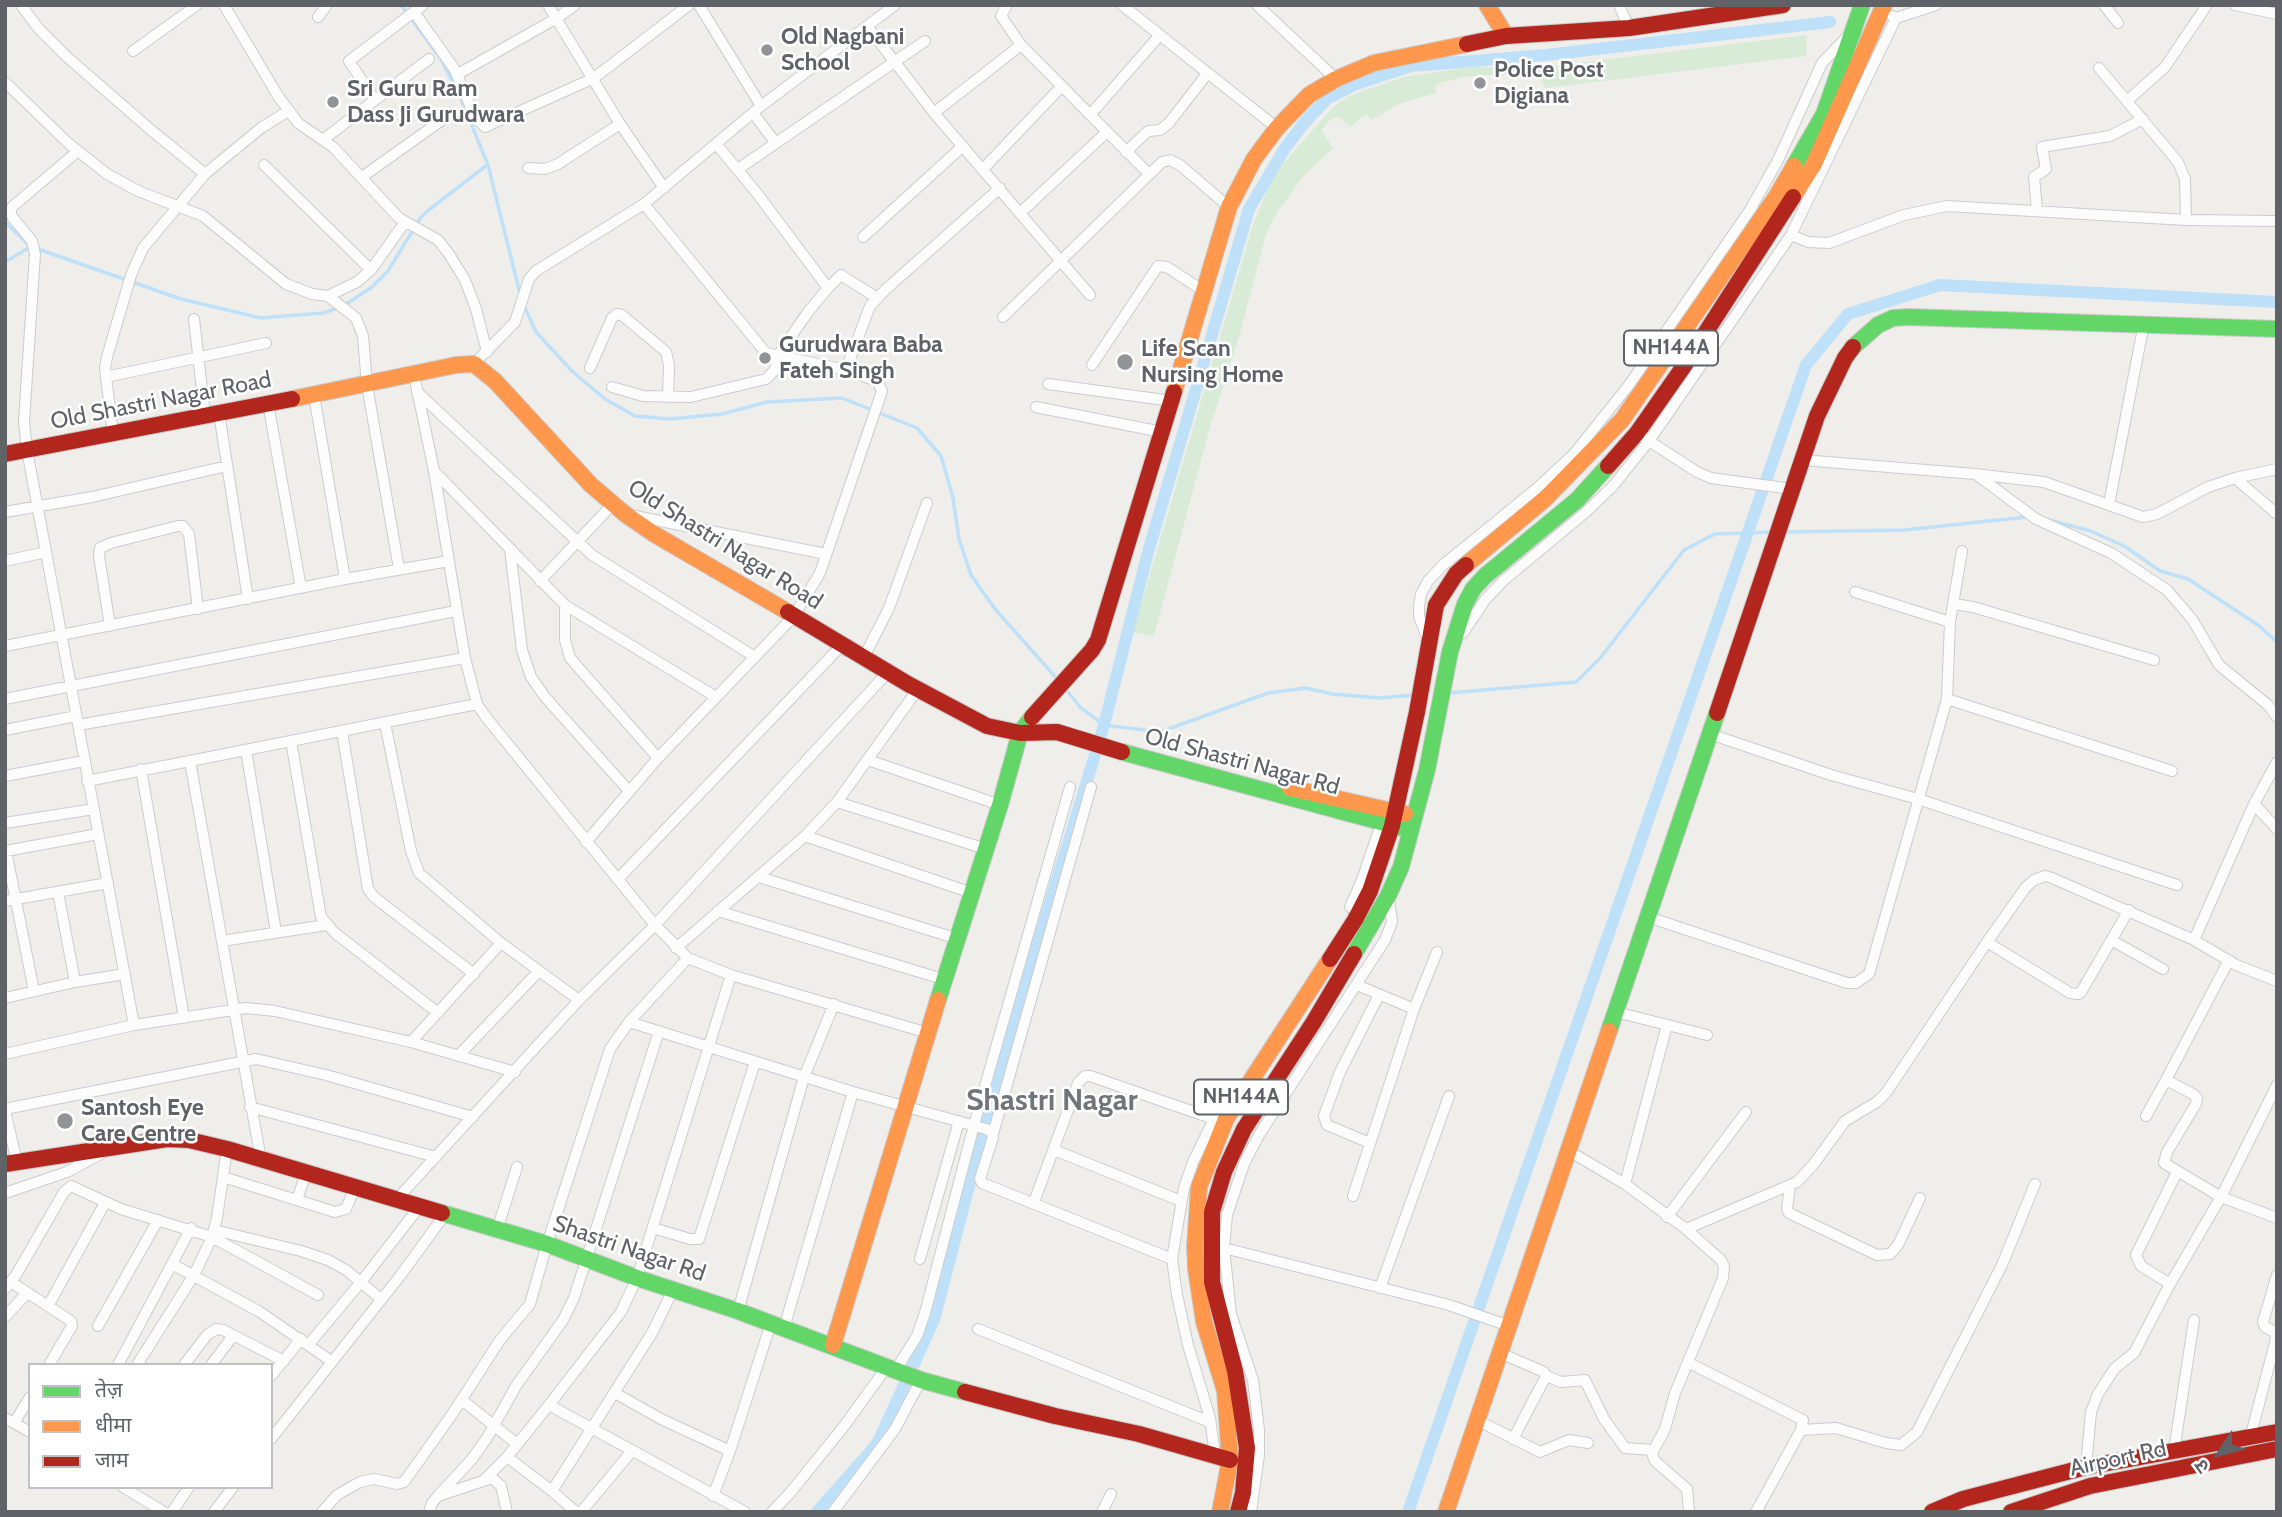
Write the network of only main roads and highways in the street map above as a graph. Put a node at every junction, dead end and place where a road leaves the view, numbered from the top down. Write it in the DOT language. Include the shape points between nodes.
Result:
graph roads {
  1 [pos="1488,5"];
  2 [pos="1783,5"];
  3 [pos="1862,5"];
  4 [pos="1878,7"];
  5 [pos="1716,10"];
  6 [pos="1506,36"];
  7 [pos="2277,330"];
  8 [pos="5,454"];
  9 [pos="1020,733"];
  10 [pos="1080,736"];
  11 [pos="1389,821"];
  12 [pos="1412,822"];
  13 [pos="11,1163"];
  14 [pos="833,1345"];
  15 [pos="2277,1432"];
  16 [pos="2277,1449"];
  17 [pos="1223,1458"];
  18 [pos="1220,1512"];
  19 [pos="1238,1512"];
  20 [pos="1446,1512"];
  21 [pos="1932,1512"];
  22 [pos="2011,1512"];
  1 -- 6 [label="main road"];
  2 -- 5 [label="main road"];
  3 -- 11 [label="main road, NH144A" via="1824,114 1776,197 1616,414 1545,499 1456,574 1436,605 1418,712"];
  4 -- 12 [label="main road, NH144A" via="1814,164 1643,437 1473,589 1450,652"];
  5 -- 6 [label="main road" via="1629,28"];
  6 -- 9 [label="main road" via="1374,63 1336,79 1309,95 1254,159 1229,207 1102,629 1092,650"];
  7 -- 20 [label="main road" via="1908,317 1893,318 1864,336 1845,358 1823,400 1788,492 1569,1151 1501,1323 1500,1353"];
  8 -- 9 [label="main road, Old Shastri Nagar Road" via="474,364 591,485 654,534 918,690 987,726"];
  9 -- 10 [label="main road, Old Shastri Nagar Road"];
  9 -- 14 [label="main road"];
  10 -- 11 [label="main road, Old Shastri Nagar Rd" via="1300,791"];
  11 -- 12 [label="main road, Old Shastri Nagar Rd"];
  11 -- 17 [label="main road, NH144A" via="1382,861 1355,920 1226,1119 1199,1187 1196,1269 1204,1322 1225,1391"];
  12 -- 19 [label="main road, NH144A" via="1388,896 1244,1129 1212,1212 1212,1282 1235,1371 1247,1447"];
  13 -- 14 [label="main road, Shastri Nagar Rd" via="167,1139 189,1140 547,1244"];
  14 -- 17 [label="main road, Shastri Nagar Rd" via="904,1374"];
  15 -- 21 [label="main road" via="2086,1467 1962,1499"];
  16 -- 22 [label="main road, Airport Rd" via="2090,1486"];
  17 -- 18 [label="main road, NH144A"];
}
